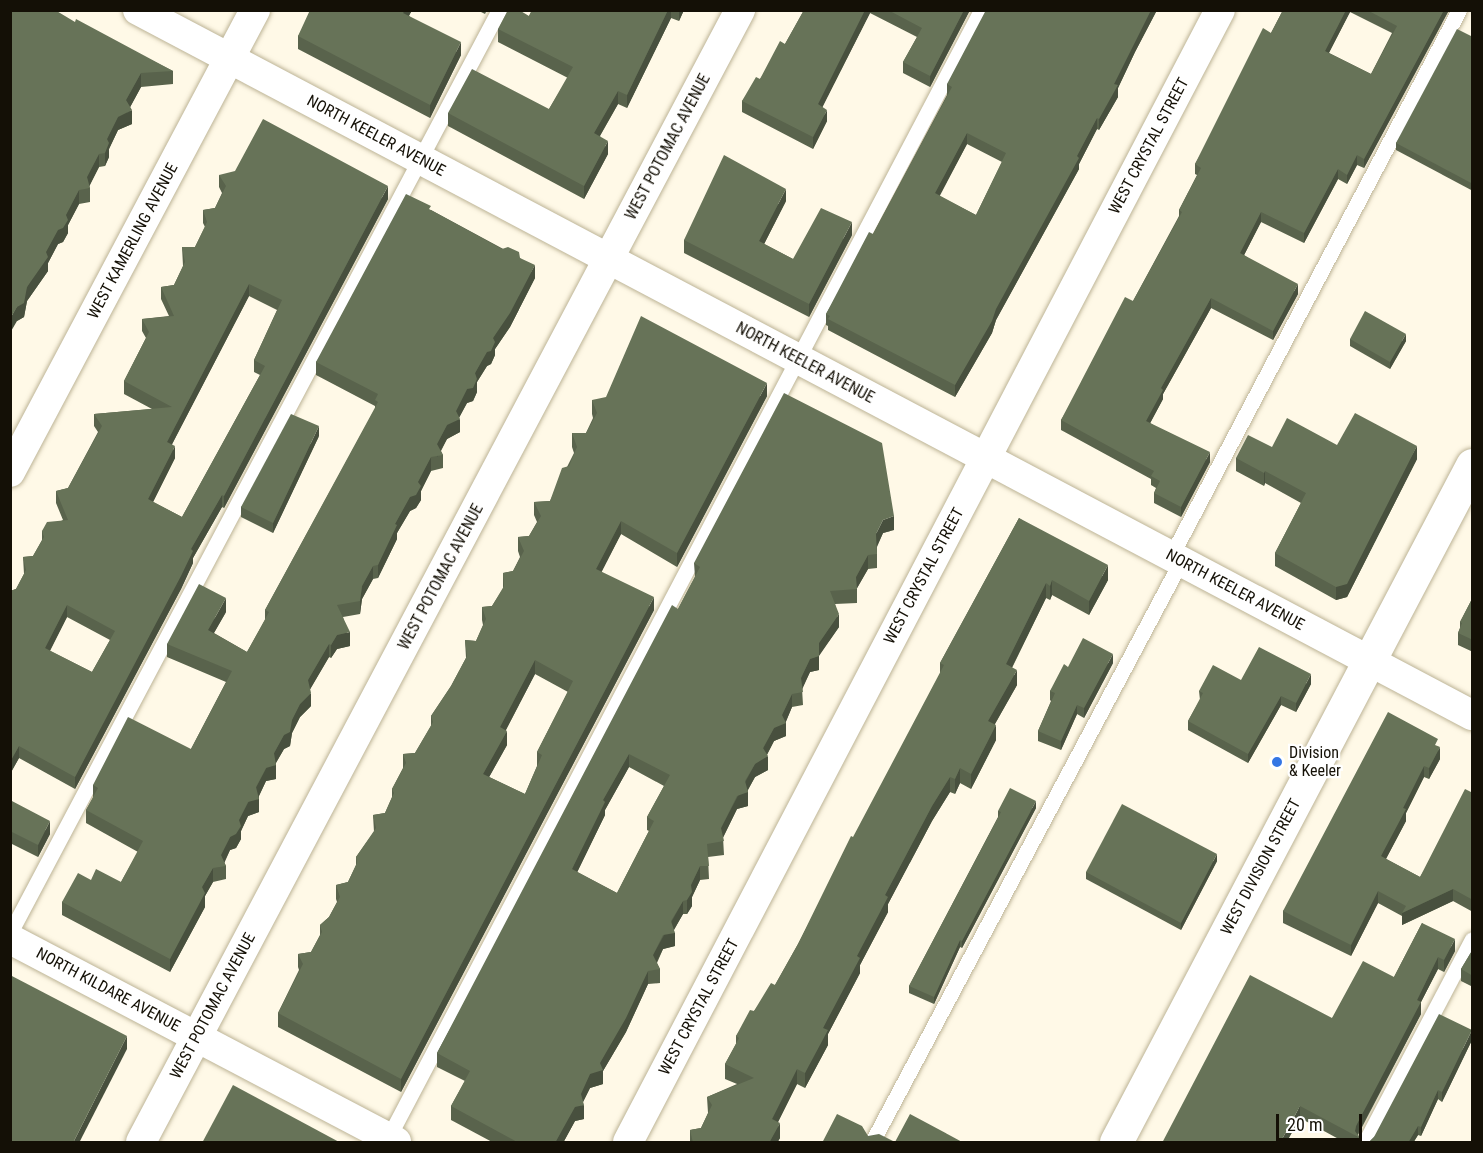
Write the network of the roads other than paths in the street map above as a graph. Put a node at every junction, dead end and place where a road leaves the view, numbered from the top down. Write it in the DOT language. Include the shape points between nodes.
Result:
graph roads {
  1 [pos="138,10"];
  2 [pos="255,10"];
  3 [pos="499,10"];
  4 [pos="740,10"];
  5 [pos="981,10"];
  6 [pos="1220,10"];
  7 [pos="1459,10"];
  8 [pos="229,58"];
  9 [pos="420,159"];
  10 [pos="608,259"];
  11 [pos="798,359"];
  12 [pos="986,458"];
  13 [pos="1472,467"];
  14 [pos="10,472"];
  15 [pos="1176,559"];
  16 [pos="1369,661"];
  17 [pos="1473,715"];
  18 [pos="10,933"];
  19 [pos="10,939"];
  20 [pos="1473,939"];
  21 [pos="197,1038"];
  22 [pos="390,1141"];
  23 [pos="141,1143"];
  24 [pos="628,1143"];
  25 [pos="873,1143"];
  26 [pos="1116,1143"];
  27 [pos="1365,1143"];
  1 -- 8 [label="street, NORTH KEELER AVENUE"];
  2 -- 8 [label="street, WEST KAMERLING AVENUE"];
  3 -- 9 [label="lane"];
  4 -- 10 [label="street, WEST POTOMAC AVENUE"];
  5 -- 11 [label="lane"];
  6 -- 12 [label="street, WEST CRYSTAL STREET"];
  7 -- 15 [label="lane"];
  8 -- 9 [label="street, NORTH KEELER AVENUE"];
  8 -- 14 [label="street, WEST KAMERLING AVENUE"];
  9 -- 10 [label="street, NORTH KEELER AVENUE"];
  9 -- 18 [label="lane"];
  10 -- 11 [label="street, NORTH KEELER AVENUE"];
  10 -- 21 [label="street, WEST POTOMAC AVENUE"];
  11 -- 12 [label="street, NORTH KEELER AVENUE"];
  11 -- 22 [label="lane"];
  12 -- 15 [label="street, NORTH KEELER AVENUE"];
  12 -- 24 [label="street, WEST CRYSTAL STREET"];
  13 -- 16 [label="main road, WEST DIVISION STREET"];
  15 -- 16 [label="street, NORTH KEELER AVENUE"];
  15 -- 25 [label="lane"];
  16 -- 17 [label="street, NORTH KEELER AVENUE"];
  16 -- 26 [label="main road, WEST DIVISION STREET"];
  19 -- 21 [label="street, NORTH KILDARE AVENUE"];
  20 -- 27 [label="lane"];
  21 -- 22 [label="street, NORTH KILDARE AVENUE"];
  21 -- 23 [label="street, WEST POTOMAC AVENUE"];
}
